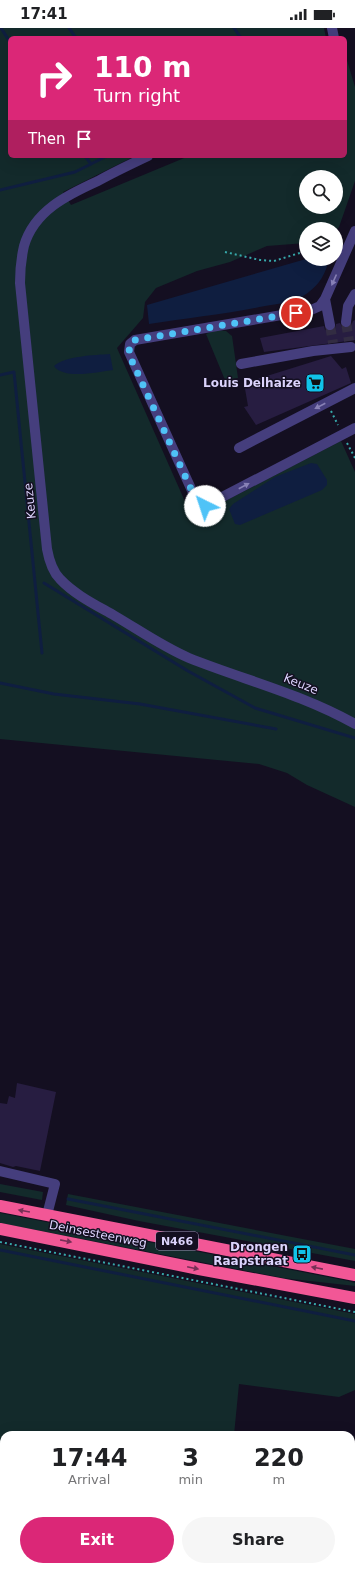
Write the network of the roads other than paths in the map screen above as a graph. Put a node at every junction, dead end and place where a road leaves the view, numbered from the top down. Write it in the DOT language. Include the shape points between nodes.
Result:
graph roads {
  1 [pos="144,158"];
  2 [pos="355,231"];
  3 [pos="355,294"];
  4 [pos="326,299"];
  5 [pos="346,322"];
  6 [pos="330,325"];
  7 [pos="352,347"];
  8 [pos="240,364"];
  9 [pos="355,388"];
  10 [pos="355,428"];
  11 [pos="239,448"];
  12 [pos="355,724"];
  13 [pos="0,1171"];
  14 [pos="0,1206"];
  15 [pos="48,1215"];
  16 [pos="0,1229"];
  17 [pos="355,1275"];
  18 [pos="355,1298"];
  1 -- 12 [label="street, Keuze" via="69,194 54,204 33,228 24,245 20,283 46,549 51,565 59,578 74,591 160,643 195,660 290,693"];
  2 -- 4 [label="street, one-way"];
  3 -- 5 [label="street" via="348,306"];
  4 -- 6 [label="street"];
  4 -- 10 [label="street, one-way" via="320,306 311,310 135,340 130,344 129,352 201,506"];
  7 -- 8 [label="street" via="333,346"];
  9 -- 11 [label="street, one-way"];
  13 -- 15 [label="street" via="55,1184"];
  15 -- 14 [label="highway, Deinsesteenweg / N466, one-way"];
  17 -- 15 [label="highway, Deinsesteenweg / N466, one-way"];
  16 -- 18 [label="highway, Deinsesteenweg / N466, one-way"];
}
